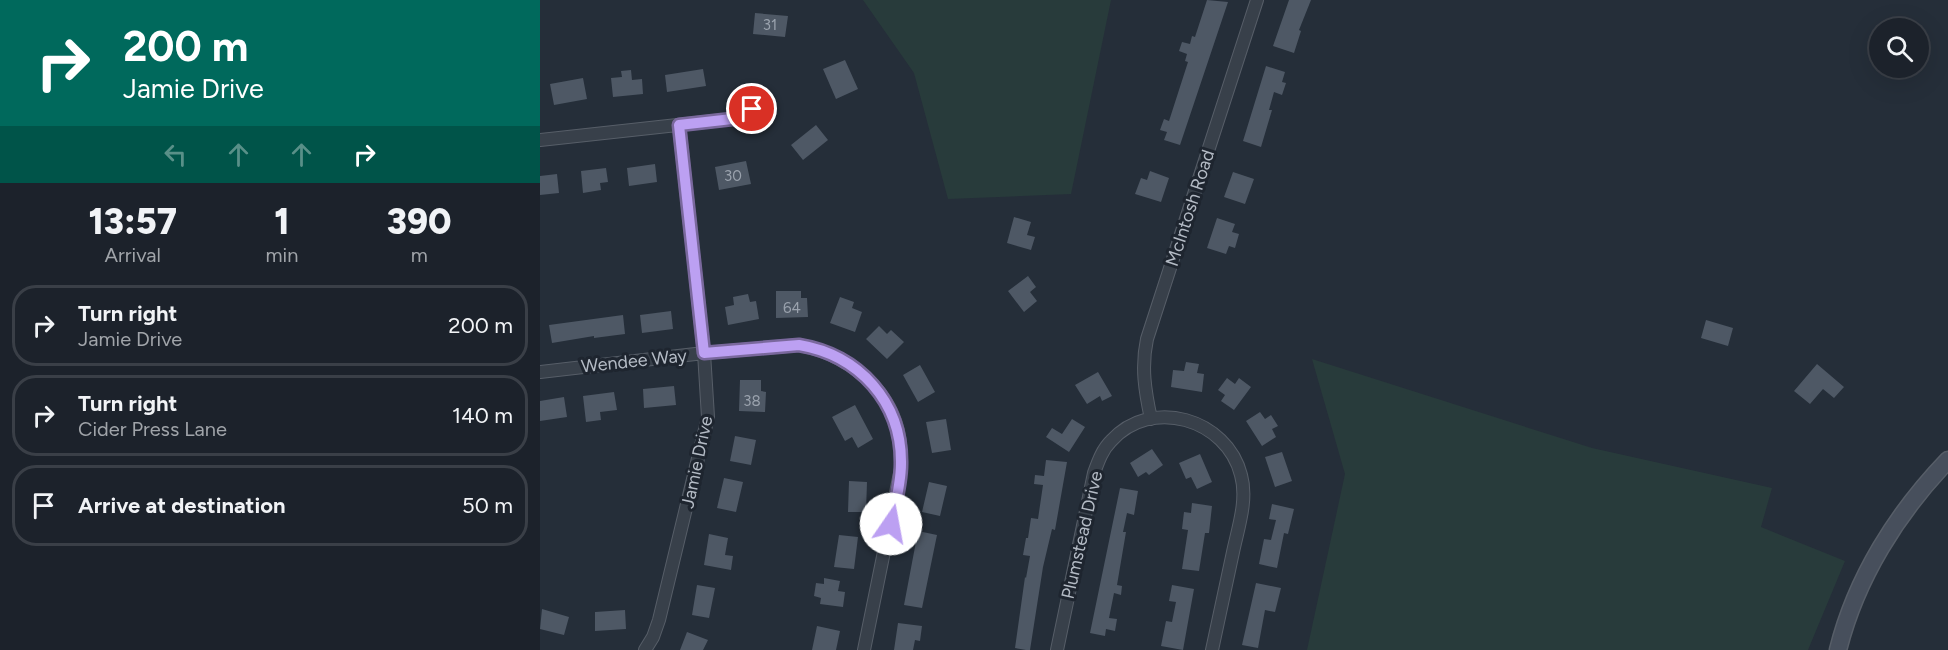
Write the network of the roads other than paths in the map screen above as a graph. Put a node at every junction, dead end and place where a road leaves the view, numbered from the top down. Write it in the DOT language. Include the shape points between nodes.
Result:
graph roads {
  1 [pos="1257,0"];
  2 [pos="765,100"];
  3 [pos="679,125"];
  4 [pos="540,140"];
  5 [pos="704,353"];
  6 [pos="540,372"];
  7 [pos="1151,419"];
  8 [pos="1948,460"];
  9 [pos="645,650"];
  10 [pos="864,650"];
  11 [pos="1057,650"];
  12 [pos="1212,650"];
  13 [pos="1838,650"];
  1 -- 7 [label="street, McIntosh Road" via="1147,339 1143,380"];
  2 -- 3 [label="street" via="732,119"];
  3 -- 4 [label="street"];
  3 -- 5 [label="street, Jamie Drive"];
  5 -- 6 [label="street, Wendee Way"];
  5 -- 9 [label="street, Jamie Drive" via="708,425 659,620"];
  5 -- 10 [label="street, Wendee Way" via="785,345 812,348 857,371 887,404 898,432 901,468"];
  7 -- 11 [label="street, Plumstead Drive" via="1119,433 1099,461"];
  7 -- 12 [label="street, Plumstead Drive" via="1177,418 1209,429 1225,444 1242,476 1241,513"];
  8 -- 13 [label="street" via="1912,501 1883,544 1861,587"];
}
